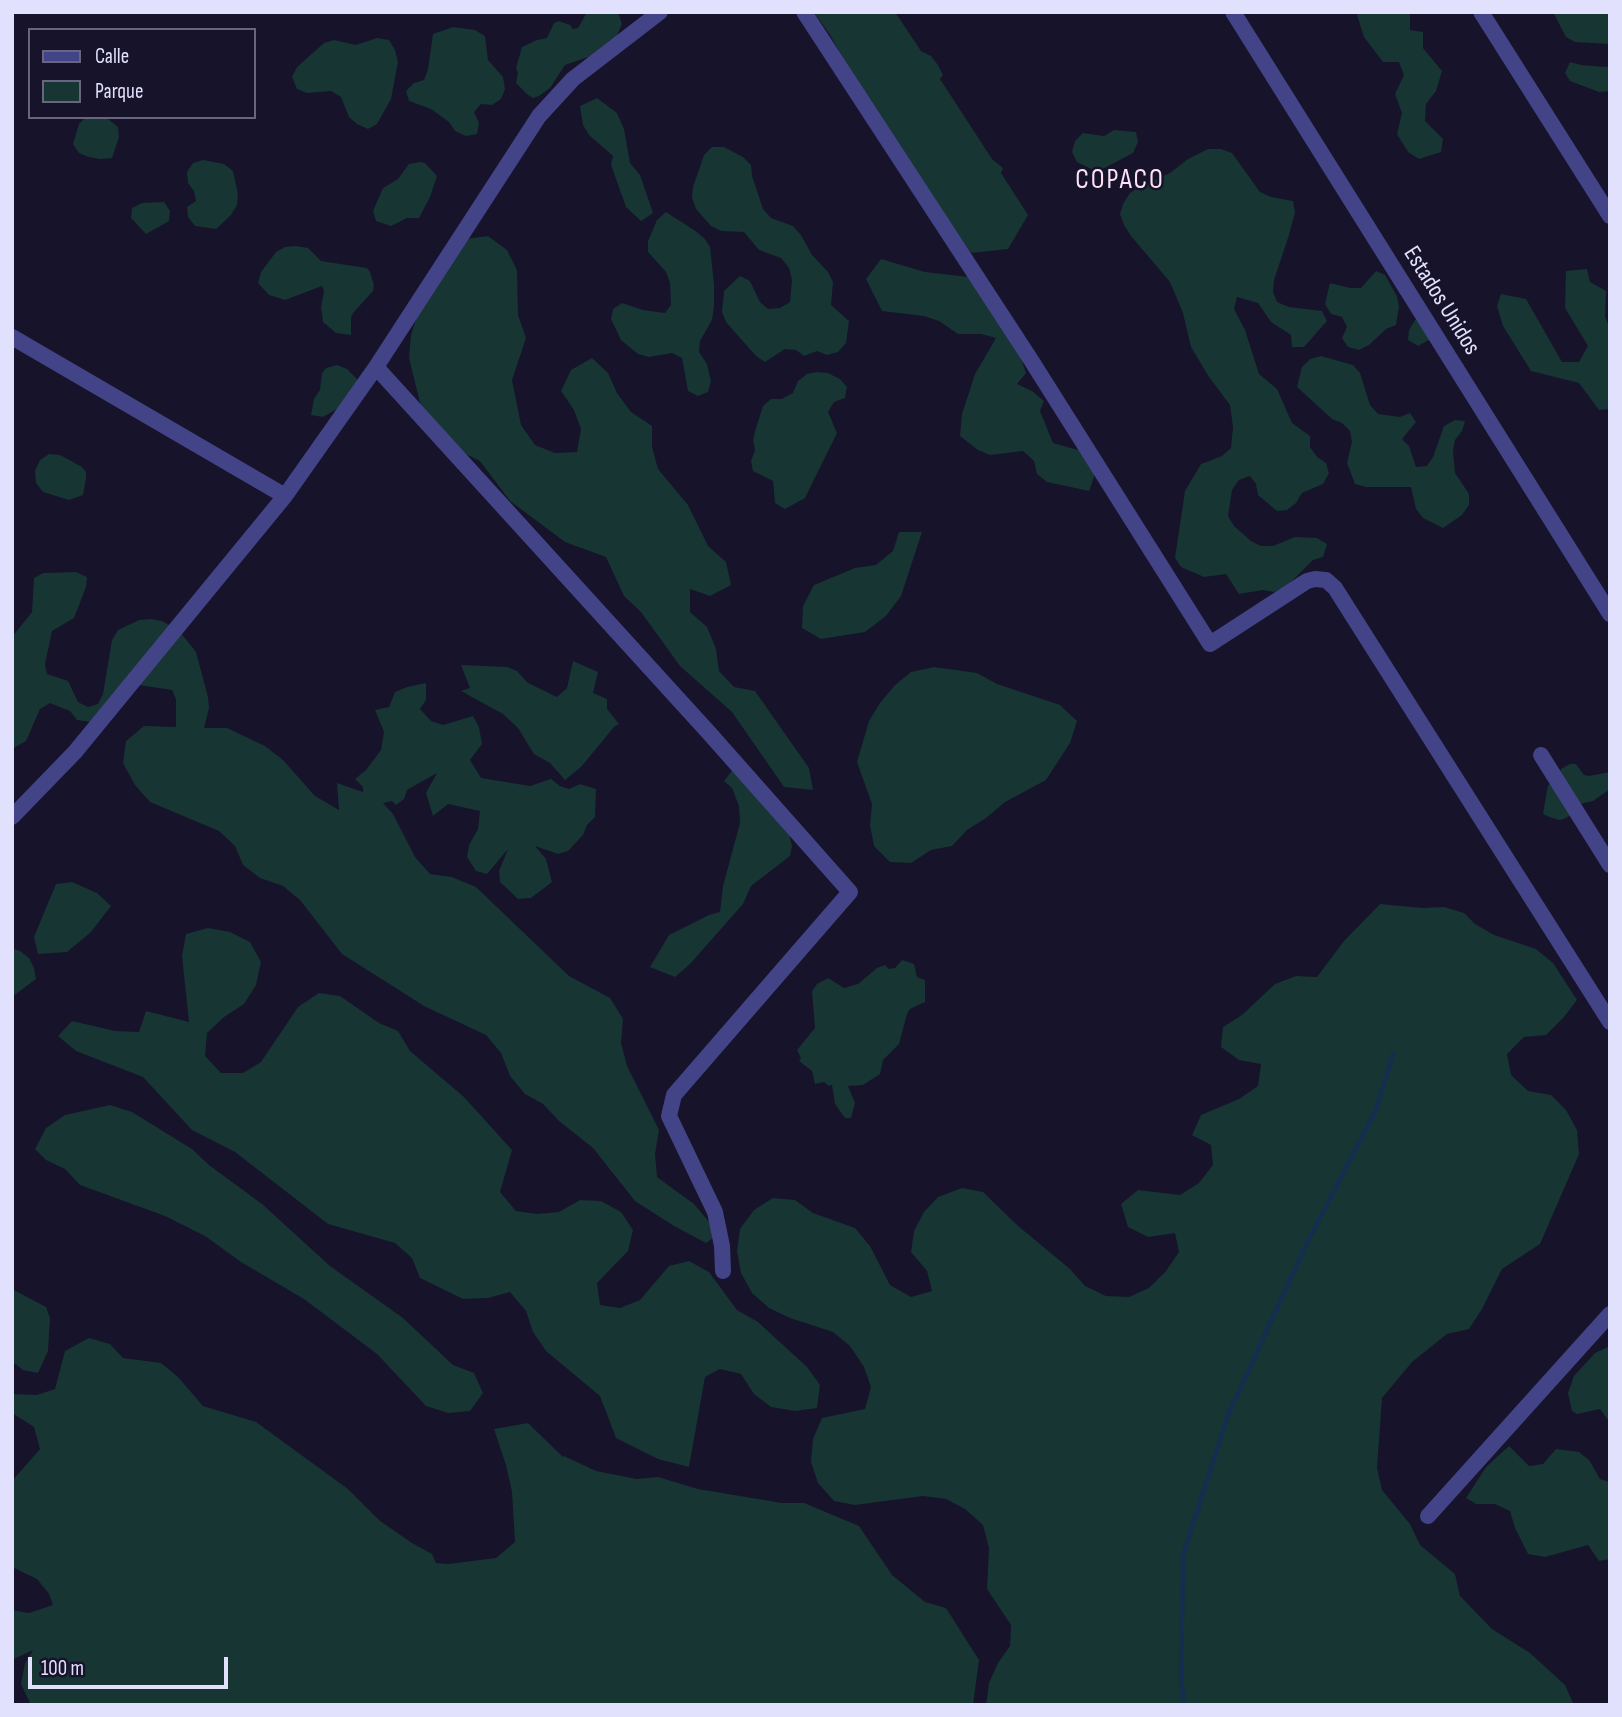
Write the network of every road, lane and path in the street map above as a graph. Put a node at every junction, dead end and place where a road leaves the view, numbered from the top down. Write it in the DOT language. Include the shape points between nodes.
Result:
graph roads {
  1 [pos="660,12"];
  2 [pos="804,12"];
  3 [pos="1233,12"];
  4 [pos="1481,12"];
  5 [pos="1610,216"];
  6 [pos="14,342"];
  7 [pos="376,367"];
  8 [pos="285,496"];
  9 [pos="1610,614"];
  10 [pos="1541,755"];
  11 [pos="12,817"];
  12 [pos="1610,865"];
  13 [pos="1610,1022"];
  14 [pos="723,1271"];
  15 [pos="1610,1314"];
  16 [pos="1428,1516"];
  1 -- 7 [label="street" via="573,79 539,116"];
  2 -- 13 [label="street" via="1210,644 1307,581 1326,580 1335,588"];
  3 -- 9 [label="street, Estados Unidos"];
  4 -- 5 [label="street"];
  6 -- 8 [label="street"];
  7 -- 8 [label="street"];
  7 -- 14 [label="street" via="850,892 674,1095 669,1116 715,1212"];
  8 -- 11 [label="street" via="75,752"];
  10 -- 12 [label="street"];
  15 -- 16 [label="street"];
}
